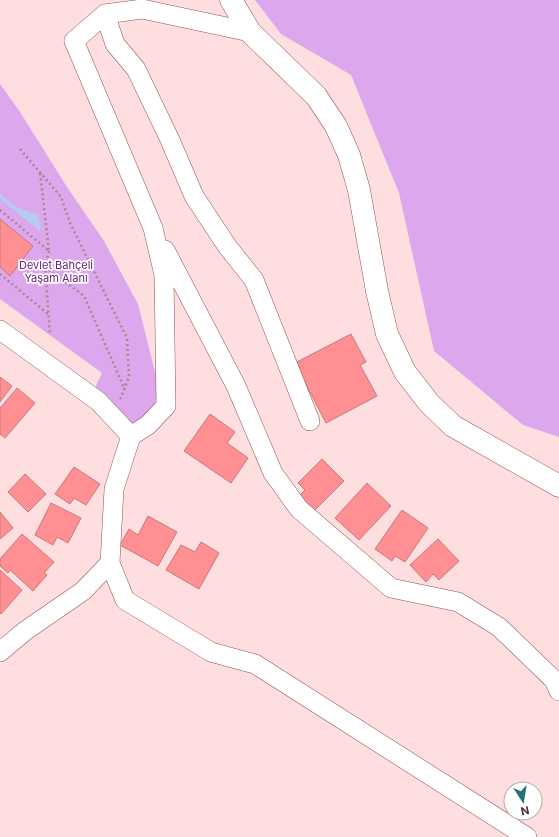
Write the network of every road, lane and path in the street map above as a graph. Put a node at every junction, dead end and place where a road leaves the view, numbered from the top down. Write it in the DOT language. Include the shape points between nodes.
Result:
graph roads {
  1 [pos="231,0"];
  2 [pos="105,14"];
  3 [pos="250,32"];
  4 [pos="20,149"];
  5 [pos="40,172"];
  6 [pos="0,210"];
  7 [pos="153,228"];
  8 [pos="49,251"];
  9 [pos="45,267"];
  10 [pos="0,274"];
  11 [pos="48,314"];
  12 [pos="0,330"];
  13 [pos="50,335"];
  14 [pos="125,390"];
  15 [pos="114,418"];
  16 [pos="310,421"];
  17 [pos="131,436"];
  18 [pos="559,486"];
  19 [pos="110,563"];
  20 [pos="0,652"];
  21 [pos="559,691"];
  22 [pos="527,837"];
  1 -- 3 [label="street"];
  2 -- 3 [label="street" via="142,9"];
  2 -- 7 [label="street" via="74,41"];
  2 -- 16 [label="street" via="115,44 136,70 194,196 226,246 254,280"];
  3 -- 18 [label="street" via="316,96 336,126 349,155 359,190 387,334 405,372 429,403 453,426"];
  4 -- 5 [label="path"];
  5 -- 8 [label="path"];
  5 -- 14 [label="path" via="61,197 70,223 127,338 129,377"];
  6 -- 8 [label="path"];
  7 -- 17 [label="street" via="164,275 166,406 148,425"];
  7 -- 21 [label="street" via="236,386 273,473 299,509 391,588 458,602 499,627 554,680"];
  8 -- 9 [label="path"];
  9 -- 11 [label="path"];
  9 -- 14 [label="path" via="84,296"];
  10 -- 11 [label="path"];
  11 -- 13 [label="path"];
  12 -- 15 [label="street" via="98,402"];
  14 -- 15 [label="path"];
  15 -- 17 [label="street"];
  17 -- 19 [label="street" via="114,488"];
  19 -- 20 [label="street" via="83,591 25,631"];
  19 -- 22 [label="street" via="125,600 211,652 255,664"];
}
